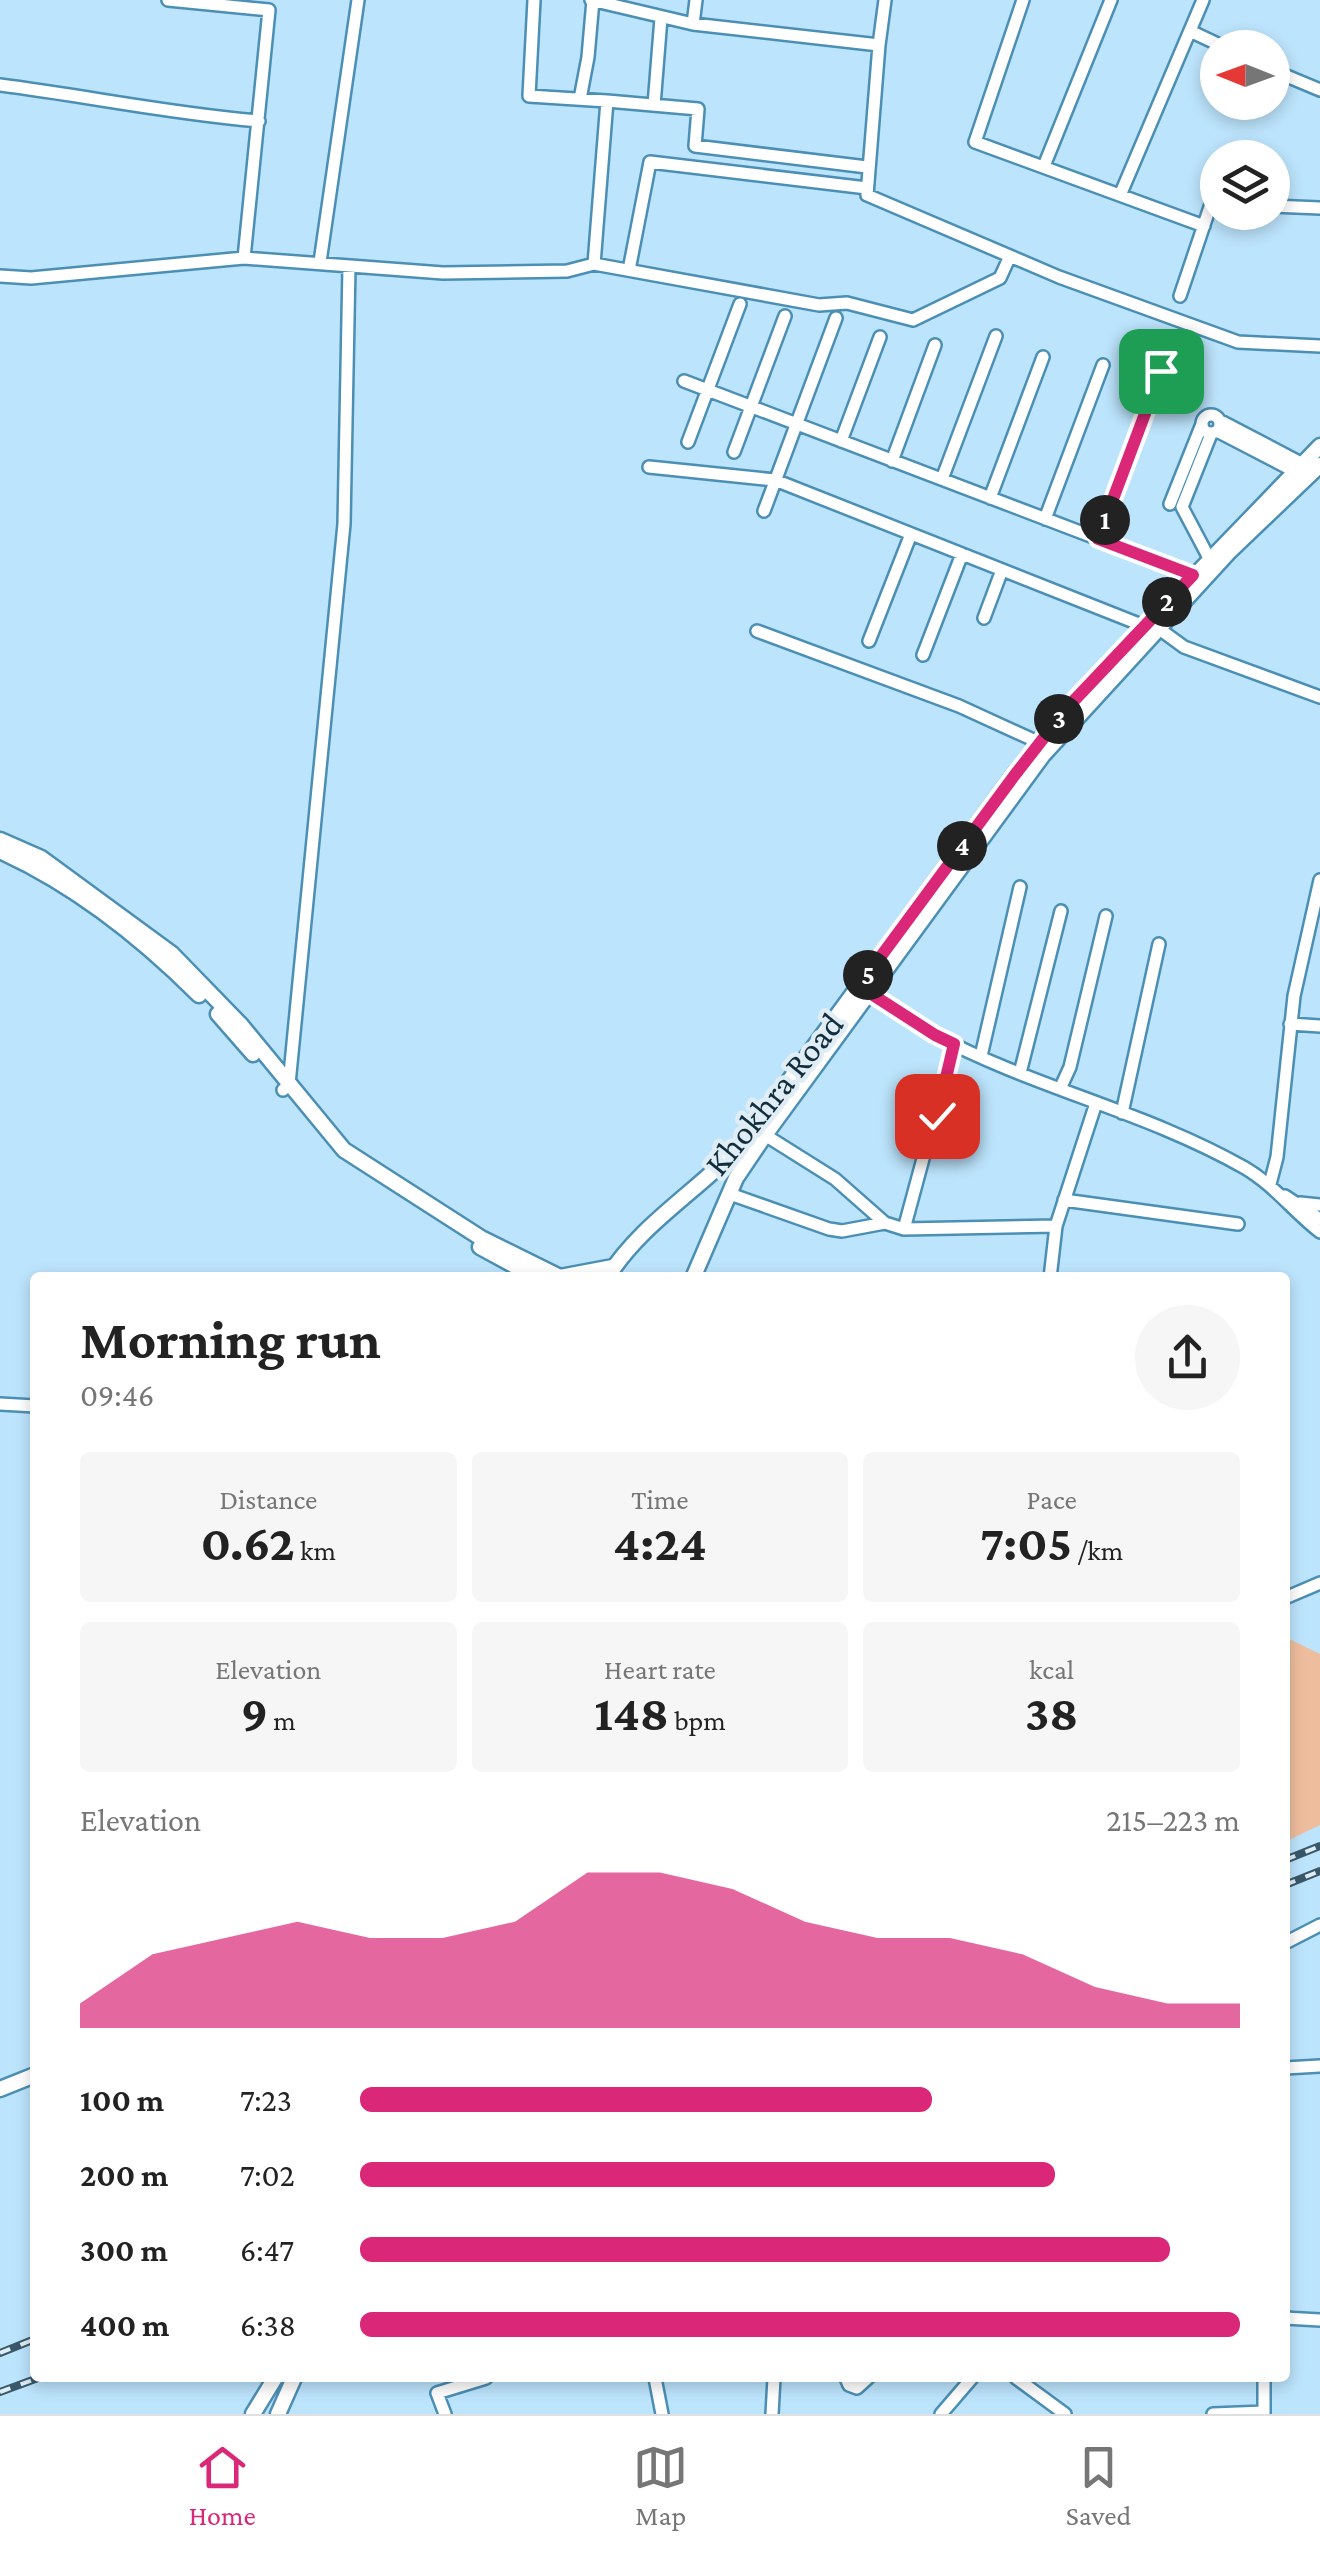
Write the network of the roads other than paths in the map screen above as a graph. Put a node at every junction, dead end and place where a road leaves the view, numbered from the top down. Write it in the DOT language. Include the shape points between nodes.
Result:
graph roads {
  1 [pos="168,0"];
  2 [pos="358,0"];
  3 [pos="534,0"];
  4 [pos="592,0"];
  5 [pos="696,0"];
  6 [pos="884,0"];
  7 [pos="1024,0"];
  8 [pos="1111,0"];
  9 [pos="1203,0"];
  10 [pos="270,5"];
  11 [pos="635,5"];
  12 [pos="661,18"];
  13 [pos="694,24"];
  14 [pos="1190,30"];
  15 [pos="1200,35"];
  16 [pos="879,45"];
  17 [pos="1290,78"];
  18 [pos="0,85"];
  19 [pos="1320,90"];
  20 [pos="580,99"];
  21 [pos="606,101"];
  22 [pos="654,105"];
  23 [pos="259,121"];
  24 [pos="1044,166"];
  25 [pos="868,167"];
  26 [pos="867,188"];
  27 [pos="1120,193"];
  28 [pos="1290,207"];
  29 [pos="1320,208"];
  30 [pos="1200,224"];
  31 [pos="1203,230"];
  32 [pos="1010,256"];
  33 [pos="244,258"];
  34 [pos="320,262"];
  35 [pos="594,264"];
  36 [pos="349,267"];
  37 [pos="629,270"];
  38 [pos="0,276"];
  39 [pos="1180,296"];
  40 [pos="740,304"];
  41 [pos="785,316"];
  42 [pos="836,318"];
  43 [pos="996,336"];
  44 [pos="880,338"];
  45 [pos="935,345"];
  46 [pos="1320,346"];
  47 [pos="1043,357"];
  48 [pos="1103,365"];
  49 [pos="1161,371"];
  50 [pos="684,381"];
  51 [pos="707,390"];
  52 [pos="751,407"];
  53 [pos="796,424"];
  54 [pos="1212,427"];
  55 [pos="841,441"];
  56 [pos="688,442"];
  57 [pos="1320,446"];
  58 [pos="734,452"];
  59 [pos="892,460"];
  60 [pos="1320,466"];
  61 [pos="648,467"];
  62 [pos="1298,467"];
  63 [pos="775,480"];
  64 [pos="942,480"];
  65 [pos="990,498"];
  66 [pos="1170,504"];
  67 [pos="764,511"];
  68 [pos="1045,519"];
  69 [pos="911,534"];
  70 [pos="1098,539"];
  71 [pos="962,554"];
  72 [pos="1209,558"];
  73 [pos="1002,570"];
  74 [pos="1193,575"];
  75 [pos="984,618"];
  76 [pos="1151,627"];
  77 [pos="757,631"];
  78 [pos="869,641"];
  79 [pos="922,655"];
  80 [pos="1320,697"];
  81 [pos="1040,743"];
  82 [pos="0,840"];
  83 [pos="0,850"];
  84 [pos="1320,880"];
  85 [pos="1020,887"];
  86 [pos="1062,912"];
  87 [pos="1106,916"];
  88 [pos="1159,944"];
  89 [pos="865,990"];
  90 [pos="1290,1024"];
  91 [pos="1320,1026"];
  92 [pos="954,1044"];
  93 [pos="981,1056"];
  94 [pos="1020,1073"];
  95 [pos="286,1087"];
  96 [pos="1060,1089"];
  97 [pos="1096,1103"];
  98 [pos="1122,1114"];
  99 [pos="765,1135"];
  100 [pos="720,1168"];
  101 [pos="736,1178"];
  102 [pos="1270,1184"];
  103 [pos="730,1194"];
  104 [pos="1281,1194"];
  105 [pos="1064,1200"];
  106 [pos="1300,1203"];
  107 [pos="1320,1205"];
  108 [pos="1320,1219"];
  109 [pos="884,1223"];
  110 [pos="1238,1224"];
  111 [pos="1056,1226"];
  112 [pos="904,1229"];
  113 [pos="1320,1232"];
  114 [pos="525,1272"];
  115 [pos="551,1272"];
  116 [pos="610,1272"];
  117 [pos="696,1272"];
  118 [pos="1051,1272"];
  119 [pos="0,1404"];
  120 [pos="30,1406"];
  121 [pos="1320,1583"];
  122 [pos="1290,1596"];
  123 [pos="1320,1925"];
  124 [pos="1290,1940"];
  125 [pos="1320,2066"];
  126 [pos="1290,2068"];
  127 [pos="30,2077"];
  128 [pos="0,2089"];
  129 [pos="1290,2318"];
  130 [pos="1320,2320"];
  131 [pos="273,2382"];
  132 [pos="292,2382"];
  133 [pos="474,2382"];
  134 [pos="656,2382"];
  135 [pos="774,2382"];
  136 [pos="969,2382"];
  137 [pos="1021,2382"];
  138 [pos="1264,2382"];
  139 [pos="1264,2413"];
  140 [pos="253,2414"];
  141 [pos="278,2414"];
  142 [pos="445,2414"];
  143 [pos="662,2414"];
  144 [pos="772,2414"];
  145 [pos="941,2414"];
  146 [pos="1065,2414"];
  147 [pos="1213,2414"];
  1 -- 10 [label="street"];
  2 -- 34 [label="street"];
  3 -- 20 [label="street" via="529,96"];
  4 -- 11 [label="street"];
  4 -- 20 [label="street"];
  5 -- 13 [label="street"];
  6 -- 16 [label="street"];
  7 -- 24 [label="street" via="975,142"];
  8 -- 24 [label="street"];
  9 -- 14 [label="street"];
  10 -- 23 [label="street"];
  11 -- 12 [label="street"];
  12 -- 13 [label="street"];
  12 -- 22 [label="street"];
  13 -- 16 [label="street"];
  14 -- 15 [label="street"];
  14 -- 27 [label="street"];
  16 -- 25 [label="street"];
  17 -- 19 [label="street"];
  18 -- 23 [label="street"];
  20 -- 21 [label="street"];
  21 -- 22 [label="street"];
  21 -- 35 [label="street"];
  22 -- 25 [label="street" via="698,109 694,146"];
  23 -- 33 [label="street"];
  24 -- 27 [label="street"];
  25 -- 26 [label="street"];
  26 -- 32 [label="street" via="866,196"];
  26 -- 37 [label="street" via="650,162"];
  27 -- 30 [label="street"];
  28 -- 29 [label="street"];
  31 -- 39 [label="street"];
  32 -- 37 [label="street" via="1000,278 913,320 847,303 818,304"];
  32 -- 46 [label="street" via="1238,342"];
  33 -- 34 [label="street"];
  33 -- 38 [label="street"];
  34 -- 36 [label="street"];
  35 -- 36 [label="street" via="567,271 443,273"];
  35 -- 37 [label="street"];
  36 -- 95 [label="street" via="344,524"];
  40 -- 51 [label="street"];
  41 -- 52 [label="street"];
  42 -- 53 [label="street"];
  43 -- 64 [label="street"];
  44 -- 55 [label="street"];
  45 -- 59 [label="street"];
  47 -- 65 [label="street"];
  48 -- 68 [label="street"];
  49 -- 70 [label="street"];
  50 -- 51 [label="street"];
  51 -- 52 [label="street"];
  51 -- 56 [label="street"];
  52 -- 53 [label="street"];
  52 -- 58 [label="street"];
  53 -- 55 [label="street"];
  53 -- 63 [label="street"];
  54 -- 62 [label="street"];
  54 -- 66 [label="street"];
  54 -- 72 [label="street" via="1182,506"];
  55 -- 59 [label="street"];
  57 -- 62 [label="main road, Khokhra Road"];
  59 -- 64 [label="street"];
  60 -- 76 [label="main road, Khokhra Road"];
  61 -- 63 [label="street"];
  62 -- 72 [label="main road, Khokhra Road"];
  63 -- 67 [label="street"];
  63 -- 69 [label="street"];
  64 -- 65 [label="street"];
  65 -- 68 [label="street"];
  68 -- 70 [label="street"];
  69 -- 71 [label="street"];
  69 -- 78 [label="street"];
  70 -- 74 [label="street"];
  71 -- 73 [label="street"];
  71 -- 79 [label="street"];
  72 -- 74 [label="main road, Khokhra Road"];
  73 -- 75 [label="street"];
  73 -- 76 [label="street"];
  74 -- 76 [label="main road, Khokhra Road"];
  76 -- 80 [label="street" via="1184,647"];
  76 -- 81 [label="main road, Khokhra Road"];
  76 -- 89 [label="main road, Khokhra Road" via="1043,755"];
  77 -- 81 [label="street"];
  81 -- 89 [label="main road, Khokhra Road"];
  82 -- 95 [label="main road" via="41,858 172,954 241,1025"];
  83 -- 95 [label="main road" via="52,877 168,964"];
  84 -- 90 [label="street"];
  85 -- 93 [label="street"];
  86 -- 94 [label="street"];
  87 -- 96 [label="street"];
  88 -- 98 [label="street"];
  89 -- 92 [label="street"];
  89 -- 99 [label="main road, Khokhra Road"];
  89 -- 100 [label="main road, Khokhra Road"];
  90 -- 91 [label="street"];
  90 -- 102 [label="street"];
  92 -- 93 [label="street"];
  92 -- 112 [label="street"];
  93 -- 94 [label="street"];
  94 -- 96 [label="street"];
  95 -- 114 [label="main road" via="340,1158"];
  95 -- 115 [label="main road" via="344,1150 481,1238"];
  96 -- 97 [label="street"];
  97 -- 98 [label="street"];
  97 -- 105 [label="street"];
  98 -- 102 [label="street" via="1172,1132"];
  99 -- 101 [label="main road, Khokhra Road"];
  99 -- 109 [label="street" via="834,1179"];
  100 -- 101 [label="main road"];
  100 -- 116 [label="main road, Khokhra Road" via="665,1212"];
  101 -- 103 [label="main road, Khokhra Road"];
  102 -- 104 [label="street"];
  103 -- 109 [label="street" via="830,1229"];
  103 -- 117 [label="main road, Khokhra Road"];
  104 -- 106 [label="street"];
  104 -- 113 [label="street"];
  105 -- 110 [label="street"];
  105 -- 111 [label="street"];
  106 -- 107 [label="street"];
  106 -- 108 [label="street"];
  109 -- 112 [label="street"];
  111 -- 112 [label="street"];
  111 -- 118 [label="street"];
  119 -- 120 [label="street"];
  121 -- 122 [label="street"];
  123 -- 124 [label="street"];
  125 -- 126 [label="street"];
  127 -- 128 [label="main road"];
  129 -- 130 [label="street"];
  131 -- 140 [label="main road"];
  132 -- 141 [label="main road"];
  133 -- 142 [label="street" via="436,2394"];
  134 -- 143 [label="street"];
  135 -- 144 [label="street"];
  136 -- 145 [label="street"];
  137 -- 146 [label="street"];
  138 -- 139 [label="street"];
  139 -- 147 [label="street"];
}
